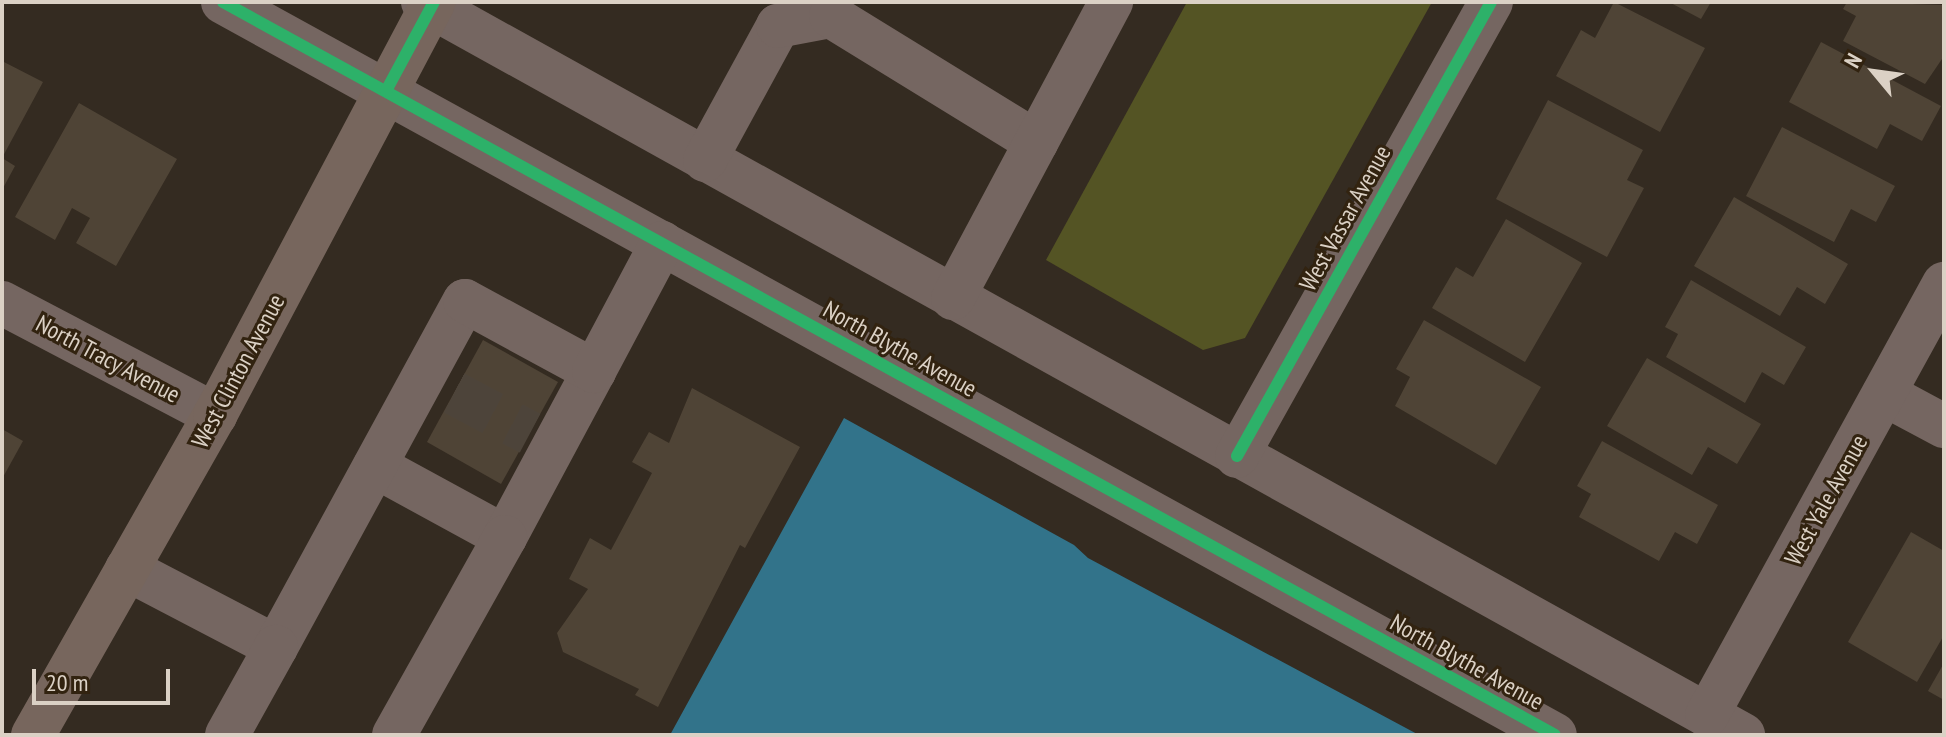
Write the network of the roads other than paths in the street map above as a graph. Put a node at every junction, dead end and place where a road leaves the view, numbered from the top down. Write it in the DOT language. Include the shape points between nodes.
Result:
graph roads {
  1 [pos="223,2"];
  2 [pos="1111,2"];
  3 [pos="1491,2"];
  4 [pos="429,4"];
  5 [pos="829,9"];
  6 [pos="386,91"];
  7 [pos="1036,142"];
  8 [pos="705,160"];
  9 [pos="662,243"];
  10 [pos="1944,284"];
  11 [pos="953,298"];
  12 [pos="2,303"];
  13 [pos="594,371"];
  14 [pos="1884,394"];
  15 [pos="215,415"];
  16 [pos="1944,426"];
  17 [pos="1237,456"];
  18 [pos="375,466"];
  19 [pos="505,537"];
  20 [pos="127,569"];
  21 [pos="276,647"];
  22 [pos="1725,725"];
  23 [pos="33,735"];
  24 [pos="227,735"];
  25 [pos="394,735"];
  26 [pos="1555,735"];
  1 -- 6 [label="street, North Blythe Avenue"];
  2 -- 7 [label="street"];
  3 -- 17 [label="street, West Vassar Avenue"];
  4 -- 6 [label="main road, West Clinton Avenue"];
  4 -- 8 [label="street"];
  5 -- 7 [label="street"];
  5 -- 8 [label="street" via="778,26"];
  6 -- 9 [label="street, North Blythe Avenue"];
  6 -- 15 [label="main road, West Clinton Avenue"];
  7 -- 11 [label="street"];
  8 -- 11 [label="street"];
  9 -- 13 [label="street"];
  9 -- 26 [label="street, North Blythe Avenue"];
  10 -- 14 [label="street, West Yale Avenue"];
  11 -- 17 [label="street"];
  12 -- 15 [label="street, North Tracy Avenue"];
  13 -- 18 [label="street" via="465,301 439,385"];
  13 -- 19 [label="street" via="542,440"];
  14 -- 16 [label="street"];
  14 -- 22 [label="street, West Yale Avenue"];
  15 -- 20 [label="main road, West Clinton Avenue"];
  17 -- 22 [label="street"];
  18 -- 19 [label="street"];
  18 -- 21 [label="street"];
  19 -- 25 [label="street"];
  20 -- 21 [label="street"];
  20 -- 23 [label="main road, West Clinton Avenue"];
  21 -- 24 [label="street"];
}
